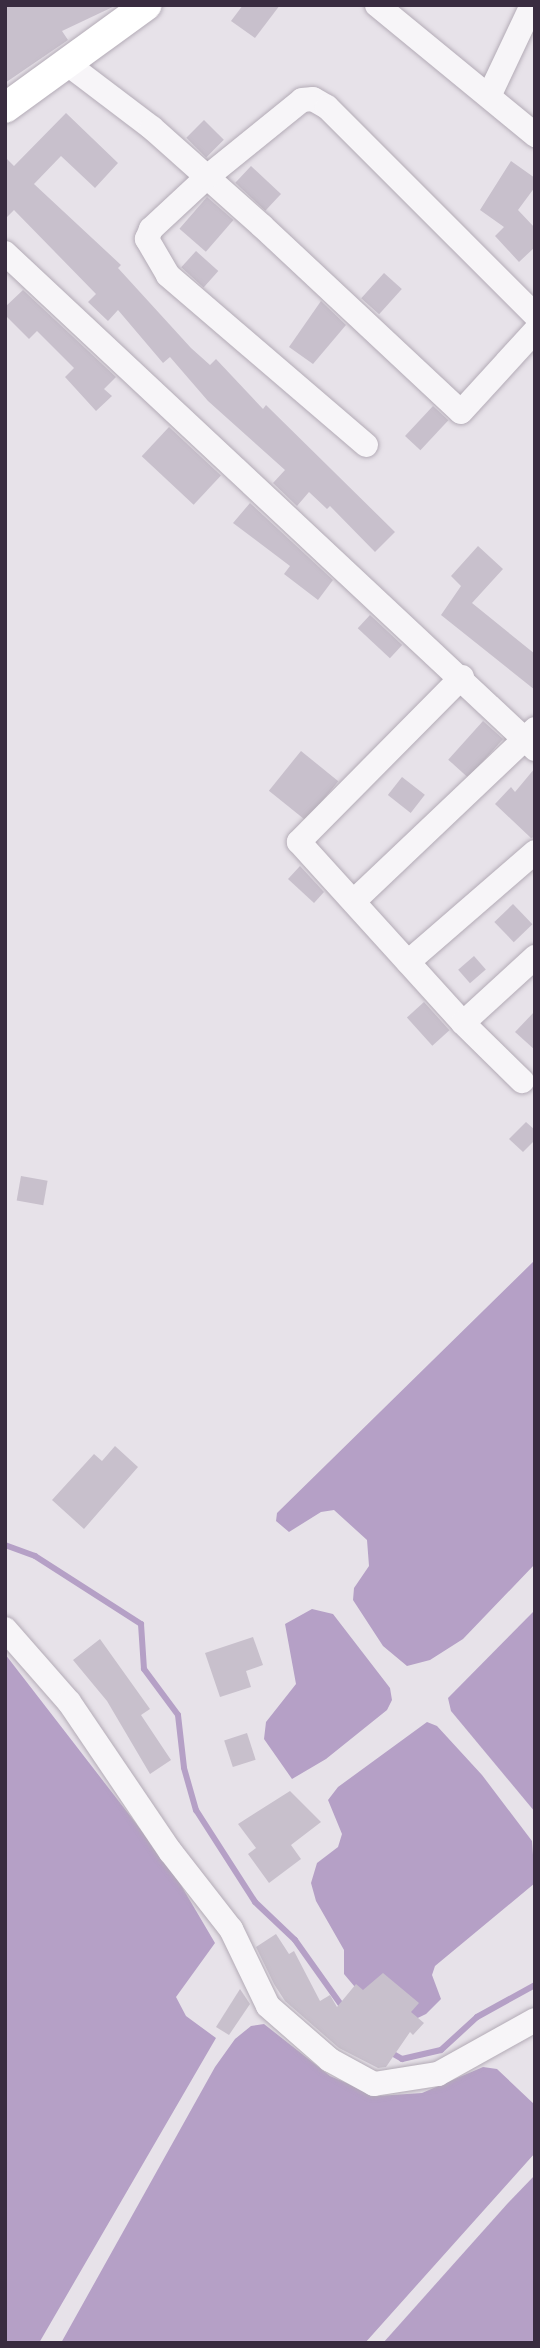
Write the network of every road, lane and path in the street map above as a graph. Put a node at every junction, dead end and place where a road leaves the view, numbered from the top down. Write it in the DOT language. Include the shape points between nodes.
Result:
graph roads {
  1 [pos="147,5"];
  2 [pos="377,5"];
  3 [pos="532,5"];
  4 [pos="69,65"];
  5 [pos="490,94"];
  6 [pos="5,108"];
  7 [pos="535,135"];
  8 [pos="207,177"];
  9 [pos="5,253"];
  10 [pos="535,315"];
  11 [pos="535,331"];
  12 [pos="366,445"];
  13 [pos="462,677"];
  14 [pos="532,739"];
  15 [pos="535,852"];
  16 [pos="354,901"];
  17 [pos="535,957"];
  18 [pos="408,962"];
  19 [pos="463,1023"];
  20 [pos="530,1082"];
  21 [pos="5,1629"];
  22 [pos="535,2020"];
  1 -- 4 [label="main road"];
  2 -- 5 [label="street"];
  3 -- 5 [label="street"];
  4 -- 6 [label="main road"];
  4 -- 8 [label="street"];
  5 -- 7 [label="street"];
  8 -- 10 [label="street" via="302,100 313,99 327,107"];
  8 -- 11 [label="street" via="461,412"];
  8 -- 12 [label="street" via="151,229 149,248 167,275"];
  9 -- 13 [label="street"];
  13 -- 14 [label="street"];
  13 -- 16 [label="street" via="301,836 301,849"];
  14 -- 16 [label="street"];
  15 -- 18 [label="street"];
  16 -- 18 [label="street"];
  17 -- 19 [label="street"];
  18 -- 19 [label="street"];
  19 -- 20 [label="street"];
  21 -- 22 [label="street" via="69,1702 170,1851 231,1929 268,2006 330,2060 374,2084 438,2074"];
}
